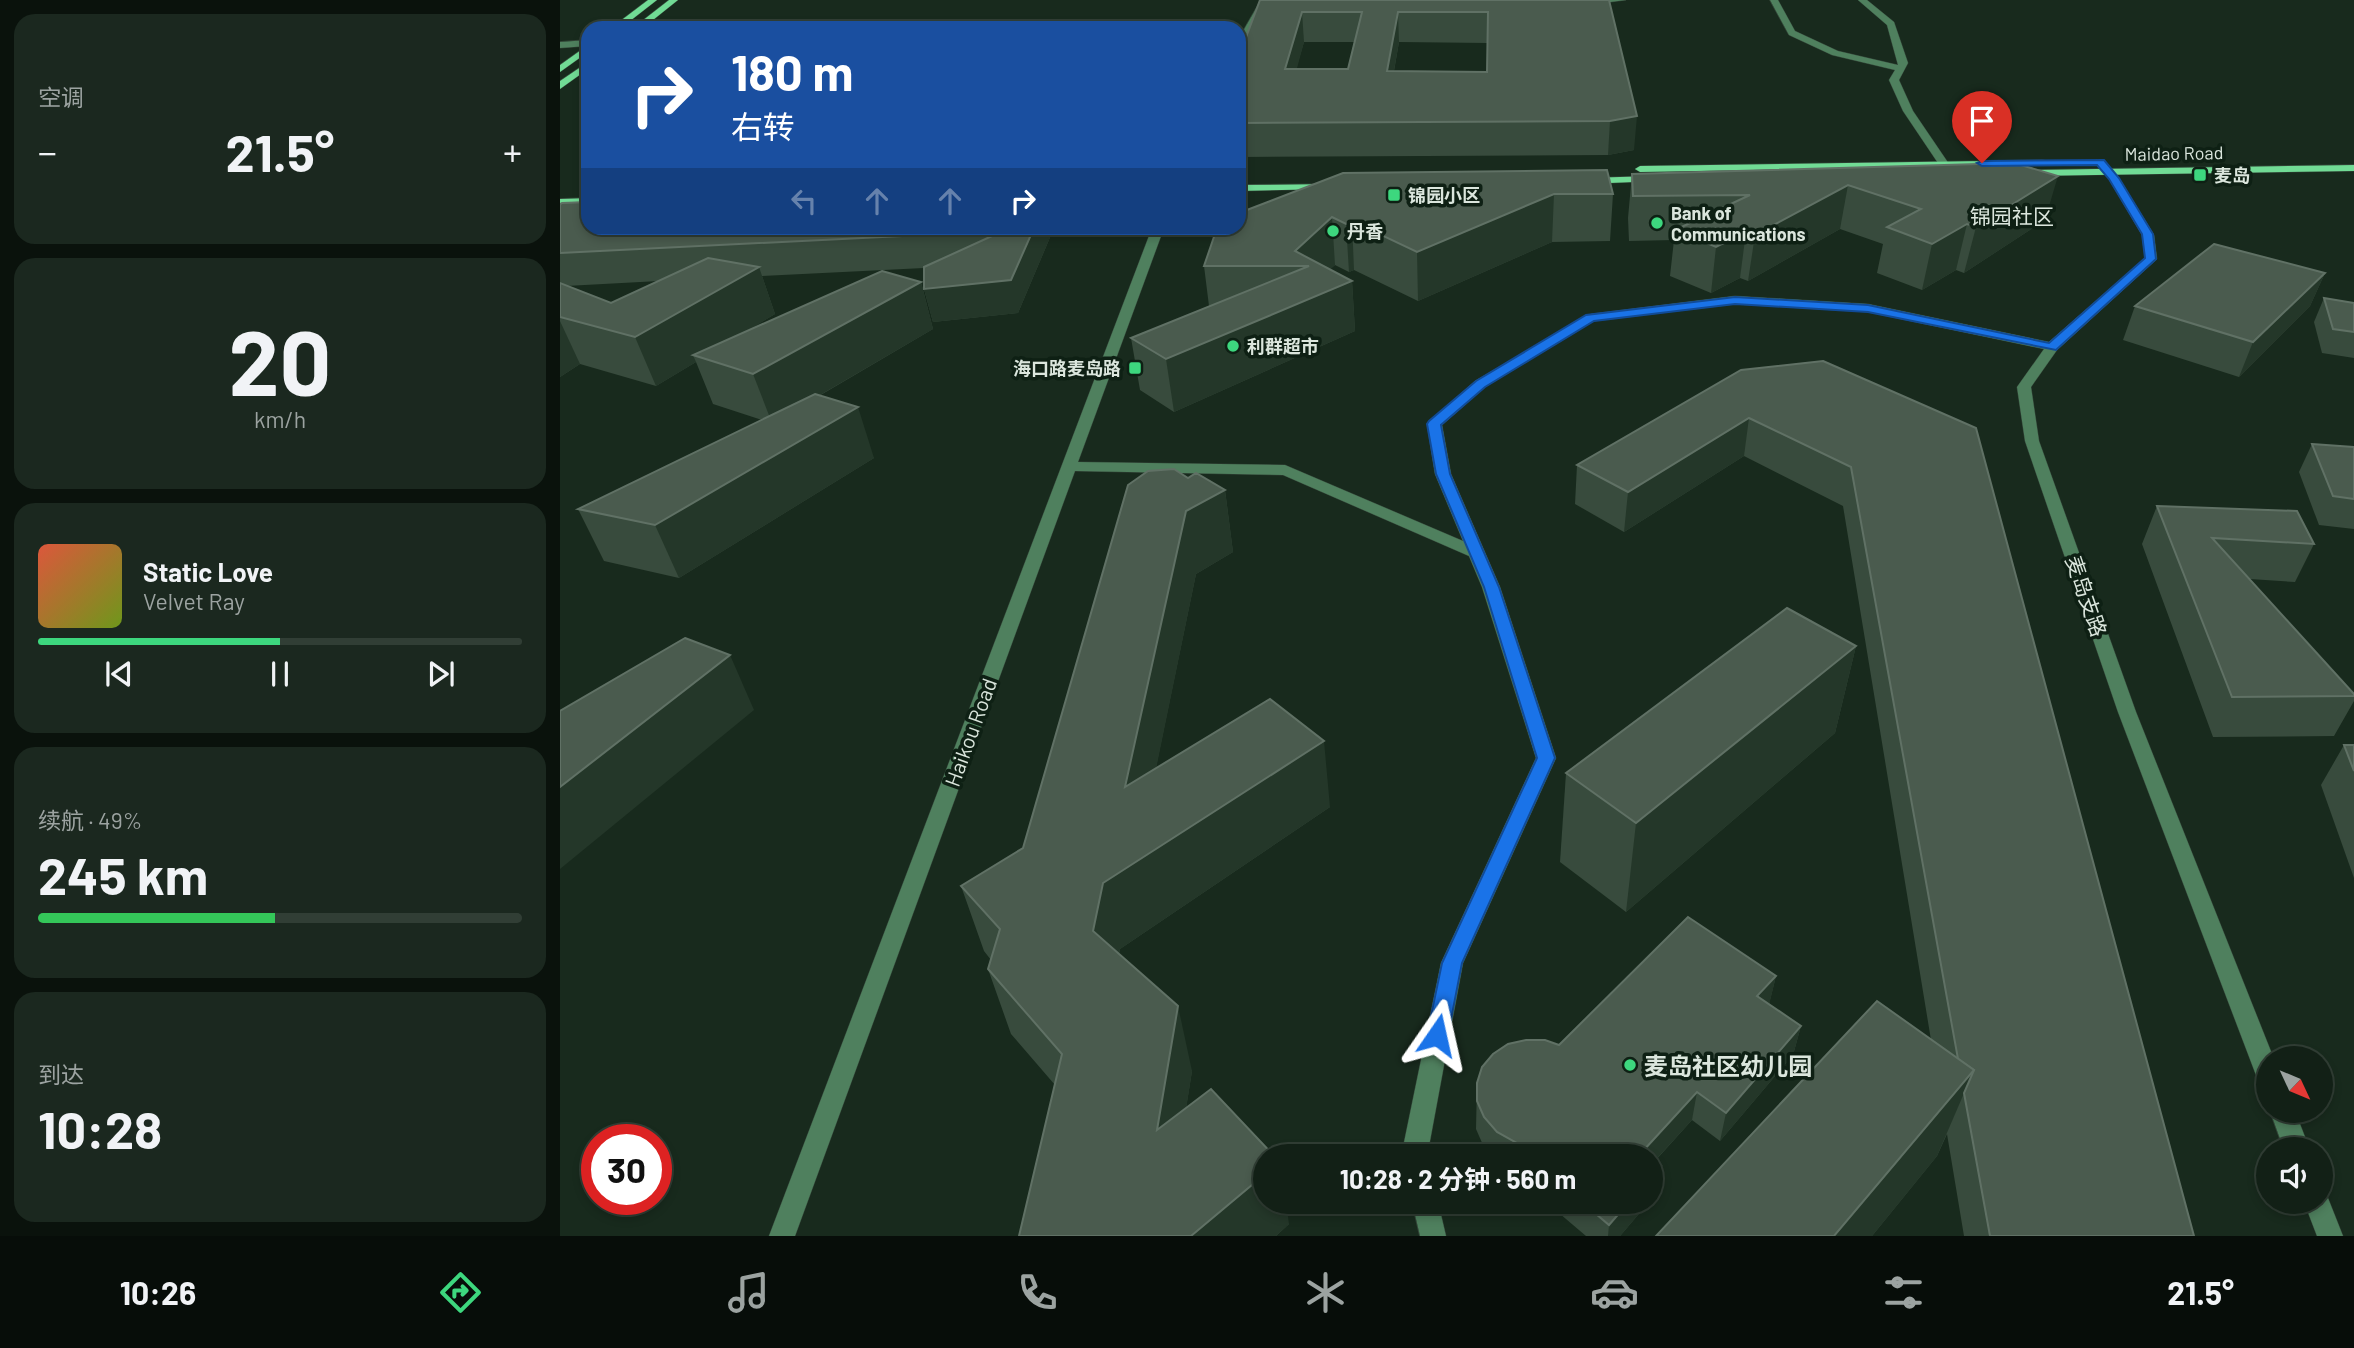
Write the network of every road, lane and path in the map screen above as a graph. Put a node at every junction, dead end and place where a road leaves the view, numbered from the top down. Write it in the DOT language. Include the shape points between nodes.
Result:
graph roads {
  1 [pos="653,0"];
  2 [pos="674,0"];
  3 [pos="1622,0"];
  4 [pos="1774,0"];
  5 [pos="1862,0"];
  6 [pos="1581,2"];
  7 [pos="1263,3"];
  8 [pos="1276,5"];
  9 [pos="624,21"];
  10 [pos="646,21"];
  11 [pos="1246,30"];
  12 [pos="560,45"];
  13 [pos="581,46"];
  14 [pos="581,52"];
  15 [pos="1900,68"];
  16 [pos="560,69"];
  17 [pos="581,70"];
  18 [pos="560,86"];
  19 [pos="2354,158"];
  20 [pos="1944,164"];
  21 [pos="2104,167"];
  22 [pos="2354,168"];
  23 [pos="1333,176"];
  24 [pos="1246,177"];
  25 [pos="1345,186"];
  26 [pos="1246,188"];
  27 [pos="560,191"];
  28 [pos="581,191"];
  29 [pos="581,201"];
  30 [pos="560,202"];
  31 [pos="1155,235"];
  32 [pos="2052,347"];
  33 [pos="1069,466"];
  34 [pos="1476,553"];
  35 [pos="2257,1046"];
  36 [pos="1417,1144"];
  37 [pos="1428,1214"];
  38 [pos="2322,1214"];
  39 [pos="782,1236"];
  40 [pos="1433,1236"];
  41 [pos="2330,1236"];
  1 -- 9 [label="main road"];
  2 -- 10 [label="main road"];
  3 -- 6 [label="street"];
  4 -- 15 [label="street" via="1792,33 1835,53"];
  5 -- 15 [label="street" via="1891,24 1903,63"];
  7 -- 8 [label="street"];
  7 -- 11 [label="street"];
  12 -- 13 [label="street"];
  14 -- 16 [label="main road"];
  15 -- 20 [label="street" via="1894,80 1908,111"];
  17 -- 18 [label="main road"];
  19 -- 21 [label="main road, Maidao Road"];
  20 -- 21 [label="main road, Maidao Road"];
  20 -- 21 [label="main road, Maidao Road" via="1577,176"];
  21 -- 22 [label="main road, Maidao Road"];
  21 -- 32 [label="street, 麦岛支路" via="2148,234 2151,259"];
  23 -- 24 [label="main road"];
  25 -- 26 [label="main road"];
  27 -- 28 [label="main road"];
  29 -- 30 [label="main road"];
  31 -- 33 [label="street, Haikou Road"];
  32 -- 34 [label="street" via="1868,309 1735,300 1591,318 1480,384 1434,424 1443,474"];
  32 -- 35 [label="street, 麦岛支路" via="2024,387 2032,441 2127,712"];
  33 -- 34 [label="street" via="1285,470"];
  33 -- 39 [label="street, Haikou Road"];
  34 -- 36 [label="street" via="1546,758 1452,963"];
  37 -- 40 [label="street"];
  38 -- 41 [label="street"];
}
